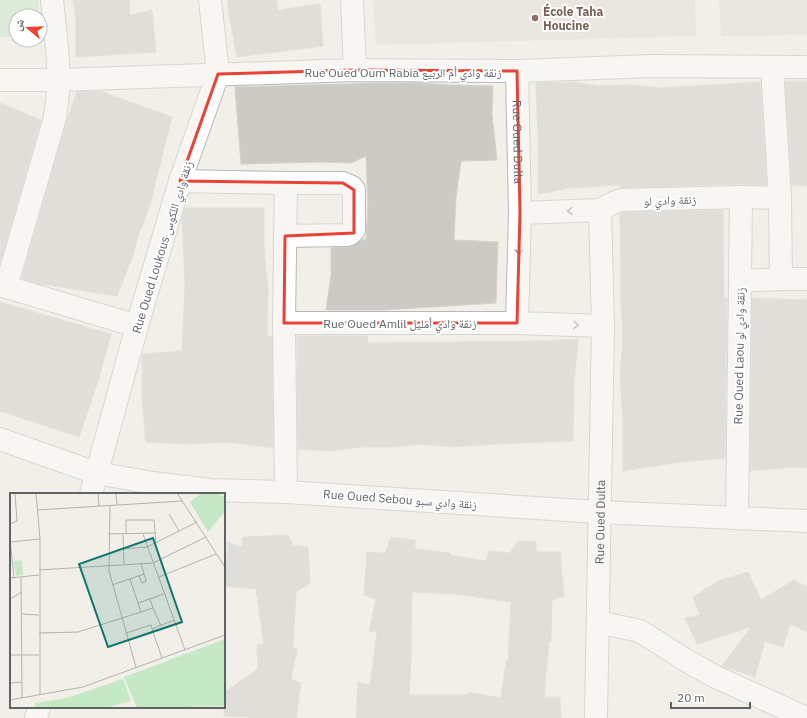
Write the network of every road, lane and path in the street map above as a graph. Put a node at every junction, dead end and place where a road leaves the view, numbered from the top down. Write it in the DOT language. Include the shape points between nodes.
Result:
graph roads {
  1 [pos="52,0"];
  2 [pos="210,0"];
  3 [pos="352,0"];
  4 [pos="772,67"];
  5 [pos="807,67"];
  6 [pos="355,70"];
  7 [pos="517,71"];
  8 [pos="218,74"];
  9 [pos="0,80"];
  10 [pos="59,80"];
  11 [pos="180,181"];
  12 [pos="286,183"];
  13 [pos="741,197"];
  14 [pos="780,198"];
  15 [pos="600,210"];
  16 [pos="520,213"];
  17 [pos="285,236"];
  18 [pos="781,279"];
  19 [pos="807,279"];
  20 [pos="740,281"];
  21 [pos="3,286"];
  22 [pos="284,323"];
  23 [pos="517,323"];
  24 [pos="137,326"];
  25 [pos="603,326"];
  26 [pos="0,439"];
  27 [pos="96,473"];
  28 [pos="286,492"];
  29 [pos="91,493"];
  30 [pos="599,512"];
  31 [pos="737,517"];
  32 [pos="807,521"];
  33 [pos="598,622"];
  34 [pos="39,708"];
  35 [pos="796,716"];
  36 [pos="36,718"];
  37 [pos="596,718"];
  1 -- 10 [label="street"];
  2 -- 8 [label="street, Rue Oued Loukous زنقة وادي اللكوس"];
  3 -- 6 [label="street"];
  4 -- 5 [label="street, Rue Oued Oum Rabia زنقة وادي أم الربيع"];
  4 -- 7 [label="street, Rue Oued Oum Rabia زنقة وادي أم الربيع" via="651,66"];
  4 -- 14 [label="street"];
  6 -- 7 [label="street, Rue Oued Oum Rabia زنقة وادي أم الربيع"];
  6 -- 8 [label="street, Rue Oued Oum Rabia زنقة وادي أم الربيع"];
  7 -- 16 [label="street, Rue Oued Dulta"];
  8 -- 10 [label="street, Rue Oued Oum Rabia زنقة وادي أم الربيع"];
  8 -- 11 [label="street, Rue Oued Loukous زنقة وادي اللكوس"];
  9 -- 10 [label="street, Rue Oued Oum Rabia زنقة وادي أم الربيع"];
  10 -- 21 [label="street" via="54,121"];
  11 -- 12 [label="street"];
  11 -- 24 [label="street, Rue Oued Loukous زنقة وادي اللكوس"];
  12 -- 17 [label="street"];
  12 -- 17 [label="street" via="343,183 352,187 354,230 346,235"];
  13 -- 14 [label="street, زنقة وادي لو"];
  13 -- 15 [label="street, زنقة وادي لو" via="621,200"];
  13 -- 20 [label="street"];
  14 -- 18 [label="street"];
  15 -- 16 [label="street, one-way"];
  15 -- 25 [label="street, Rue Oued Dulta"];
  16 -- 23 [label="street, Rue Oued Dulta, one-way"];
  17 -- 22 [label="street"];
  18 -- 19 [label="street, Rue Oued Laou زنقة وادي لو"];
  18 -- 20 [label="street, Rue Oued Laou زنقة وادي لو"];
  20 -- 31 [label="street, Rue Oued Laou زنقة وادي لو"];
  21 -- 24 [label="street"];
  22 -- 23 [label="street, Rue Oued Amlil زنقة وادي أمليل"];
  22 -- 28 [label="street"];
  23 -- 25 [label="street, one-way"];
  24 -- 27 [label="street, Rue Oued Loukous زنقة وادي اللكوس"];
  25 -- 30 [label="street, Rue Oued Dulta"];
  26 -- 27 [label="street, Rue Oued Sebou زنقة وادي سبو"];
  27 -- 28 [label="street, Rue Oued Sebou زنقة وادي سبو" via="210,490"];
  27 -- 29 [label="street, Rue Oued Loukous زنقة وادي اللكوس"];
  28 -- 30 [label="street, Rue Oued Sebou زنقة وادي سبو"];
  30 -- 31 [label="street, Rue Oued Sebou زنقة وادي سبو"];
  30 -- 33 [label="street, Rue Oued Dulta"];
  31 -- 32 [label="street, Rue Oued Sebou زنقة وادي سبو"];
  33 -- 35 [label="street" via="640,631 716,677"];
  33 -- 37 [label="street, Rue Oued Dulta"];
  34 -- 36 [label="street"];
}
